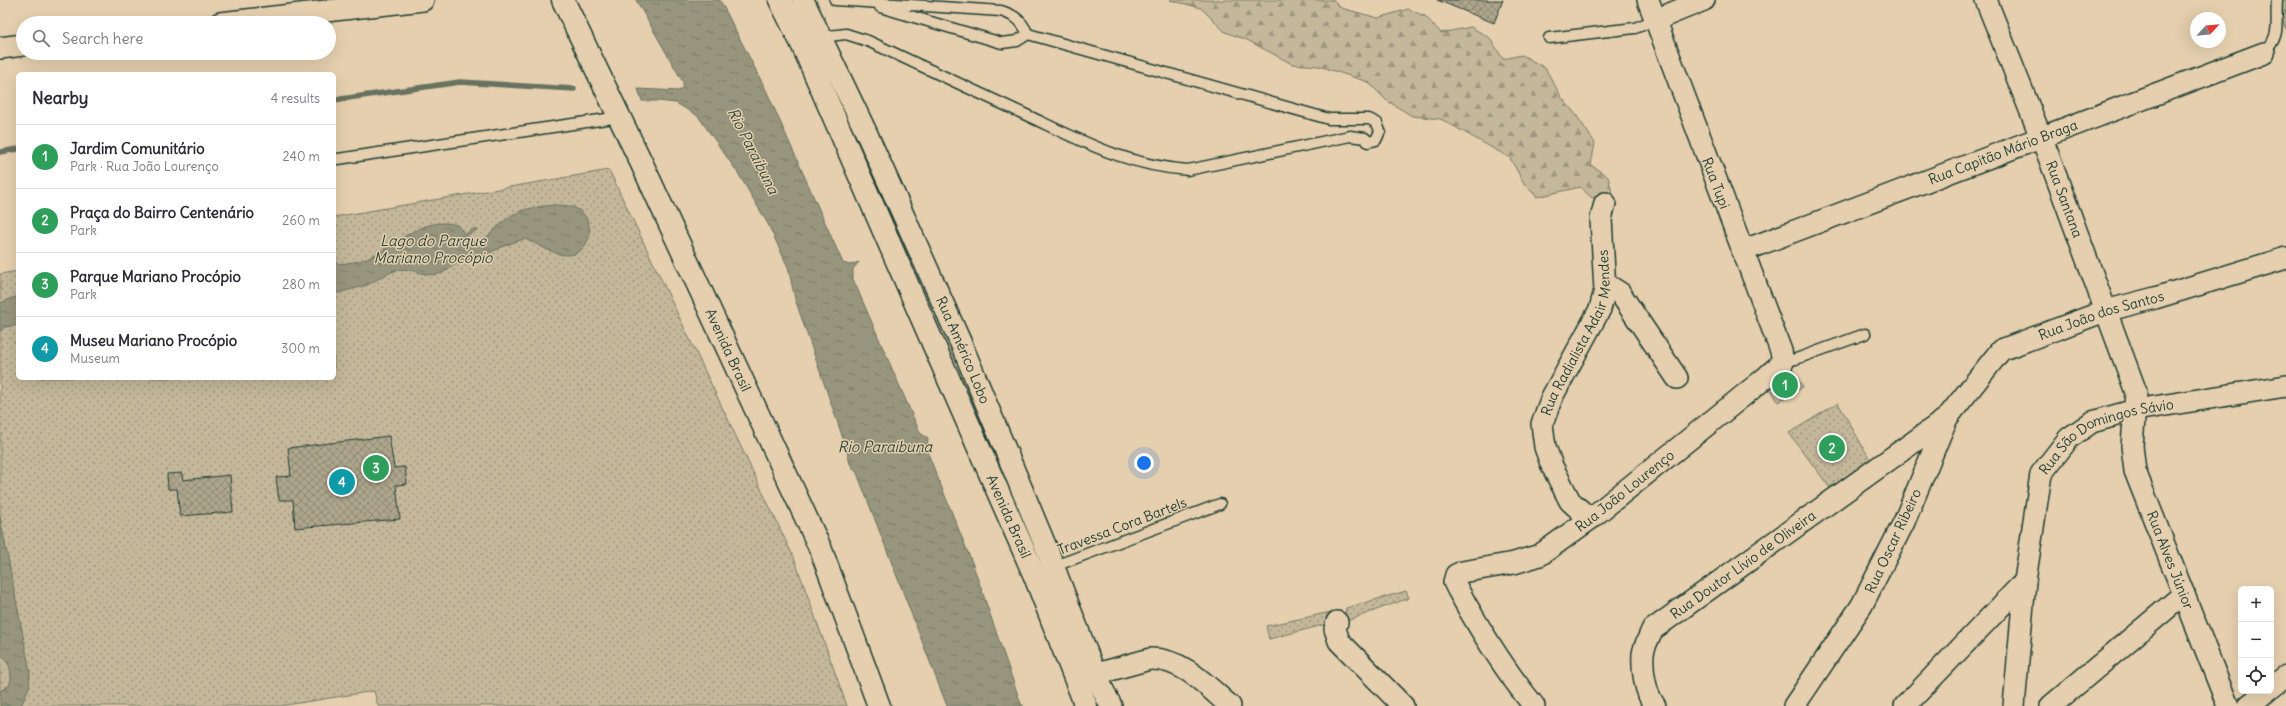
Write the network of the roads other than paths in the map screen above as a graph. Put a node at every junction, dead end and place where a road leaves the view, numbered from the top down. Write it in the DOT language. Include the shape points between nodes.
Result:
graph roads {
  1 [pos="423,0"];
  2 [pos="835,0"];
  3 [pos="1648,0"];
  4 [pos="1704,0"];
  5 [pos="1986,0"];
  6 [pos="2277,0"];
  7 [pos="560,2"];
  8 [pos="865,2"];
  9 [pos="793,4"];
  10 [pos="282,16"];
  11 [pos="1655,20"];
  12 [pos="1028,34"];
  13 [pos="1549,38"];
  14 [pos="811,40"];
  15 [pos="16,46"];
  16 [pos="0,48"];
  17 [pos="2264,53"];
  18 [pos="620,117"];
  19 [pos="2041,137"];
  20 [pos="338,159"];
  21 [pos="1605,203"];
  22 [pos="1742,251"];
  23 [pos="2286,258"];
  24 [pos="1604,290"];
  25 [pos="2105,311"];
  26 [pos="1866,334"];
  27 [pos="1781,363"];
  28 [pos="1676,378"];
  29 [pos="2286,386"];
  30 [pos="2135,410"];
  31 [pos="1947,418"];
  32 [pos="1220,504"];
  33 [pos="1590,519"];
  34 [pos="1044,570"];
  35 [pos="2025,581"];
  36 [pos="2184,594"];
  37 [pos="1337,622"];
  38 [pos="2286,676"];
  39 [pos="1086,677"];
  40 [pos="2274,686"];
  41 [pos="2263,694"];
  42 [pos="879,706"];
  43 [pos="1086,706"];
  44 [pos="1111,706"];
  45 [pos="1230,706"];
  46 [pos="1403,706"];
  47 [pos="1534,706"];
  48 [pos="1655,706"];
  49 [pos="1794,706"];
  50 [pos="1905,706"];
  51 [pos="2014,706"];
  52 [pos="2051,706"];
  53 [pos="2228,706"];
  54 [pos="2248,706"];
  1 -- 10 [label="street"];
  2 -- 8 [label="lane"];
  3 -- 11 [label="street, Rua Tupi"];
  4 -- 11 [label="street"];
  5 -- 19 [label="street, Rua Santana"];
  6 -- 17 [label="lane" via="2277,33 2274,42"];
  7 -- 18 [label="highway, Avenida Brasil"];
  8 -- 12 [label="lane" via="1002,44 1017,41"];
  8 -- 12 [label="lane" via="1001,11 1015,15"];
  9 -- 14 [label="highway, Avenida Brasil"];
  11 -- 13 [label="lane" via="1634,28"];
  11 -- 22 [label="street, Rua Tupi"];
  12 -- 14 [label="lane" via="1329,119 1369,119 1377,123 1380,131 1376,140 1368,142 1364,138 1350,136 1195,169 1160,168 1131,161 1091,145 868,41 846,34"];
  14 -- 34 [label="highway, Avenida Brasil"];
  15 -- 16 [label="street"];
  17 -- 19 [label="street, Rua Capitão Mário Braga"];
  18 -- 20 [label="lane"];
  18 -- 42 [label="highway, Avenida Brasil" via="821,550"];
  19 -- 22 [label="street, Rua Capitão Mário Braga"];
  19 -- 25 [label="street, Rua Santana"];
  21 -- 24 [label="street, Rua Radialista Adair Mendes" via="1601,219"];
  22 -- 27 [label="street, Rua Tupi" via="1781,352"];
  23 -- 25 [label="street, Rua João dos Santos"];
  24 -- 28 [label="street" via="1612,288 1620,293"];
  24 -- 33 [label="street, Rua Radialista Adair Mendes" via="1600,309 1552,397 1542,424 1545,447 1552,466 1570,501"];
  25 -- 30 [label="street, Rua Santana" via="2136,392"];
  25 -- 31 [label="street, Rua João dos Santos" via="2001,350"];
  26 -- 27 [label="lane"];
  27 -- 33 [label="street, Rua João Lourenço"];
  29 -- 30 [label="street, Rua São Domingos Sávio"];
  30 -- 35 [label="street, Rua São Domingos Sávio" via="2092,422 2069,438 2041,474"];
  30 -- 36 [label="street, Rua Alves Júnior" via="2132,446 2135,471"];
  31 -- 48 [label="street, Rua Doutor Lívio de Oliveira" via="1652,630 1643,654 1644,679"];
  31 -- 49 [label="street, Rua Oscar Ribeiro" via="1904,522 1862,605"];
  32 -- 34 [label="lane, Travessa Cora Bartels"];
  33 -- 47 [label="street, Rua João Lourenço" via="1540,555 1456,575 1454,582 1485,639"];
  34 -- 39 [label="highway, Avenida Brasil"];
  35 -- 50 [label="street"];
  35 -- 51 [label="street, Rua São Domingos Sávio"];
  36 -- 52 [label="street"];
  36 -- 53 [label="street, Rua Alves Júnior"];
  37 -- 46 [label="street" via="1335,629 1339,641"];
  38 -- 40 [label="street"];
  39 -- 43 [label="highway, Avenida Brasil"];
  39 -- 44 [label="street"];
  39 -- 45 [label="street" via="1150,659 1169,662 1194,675"];
  41 -- 54 [label="street"];
}
